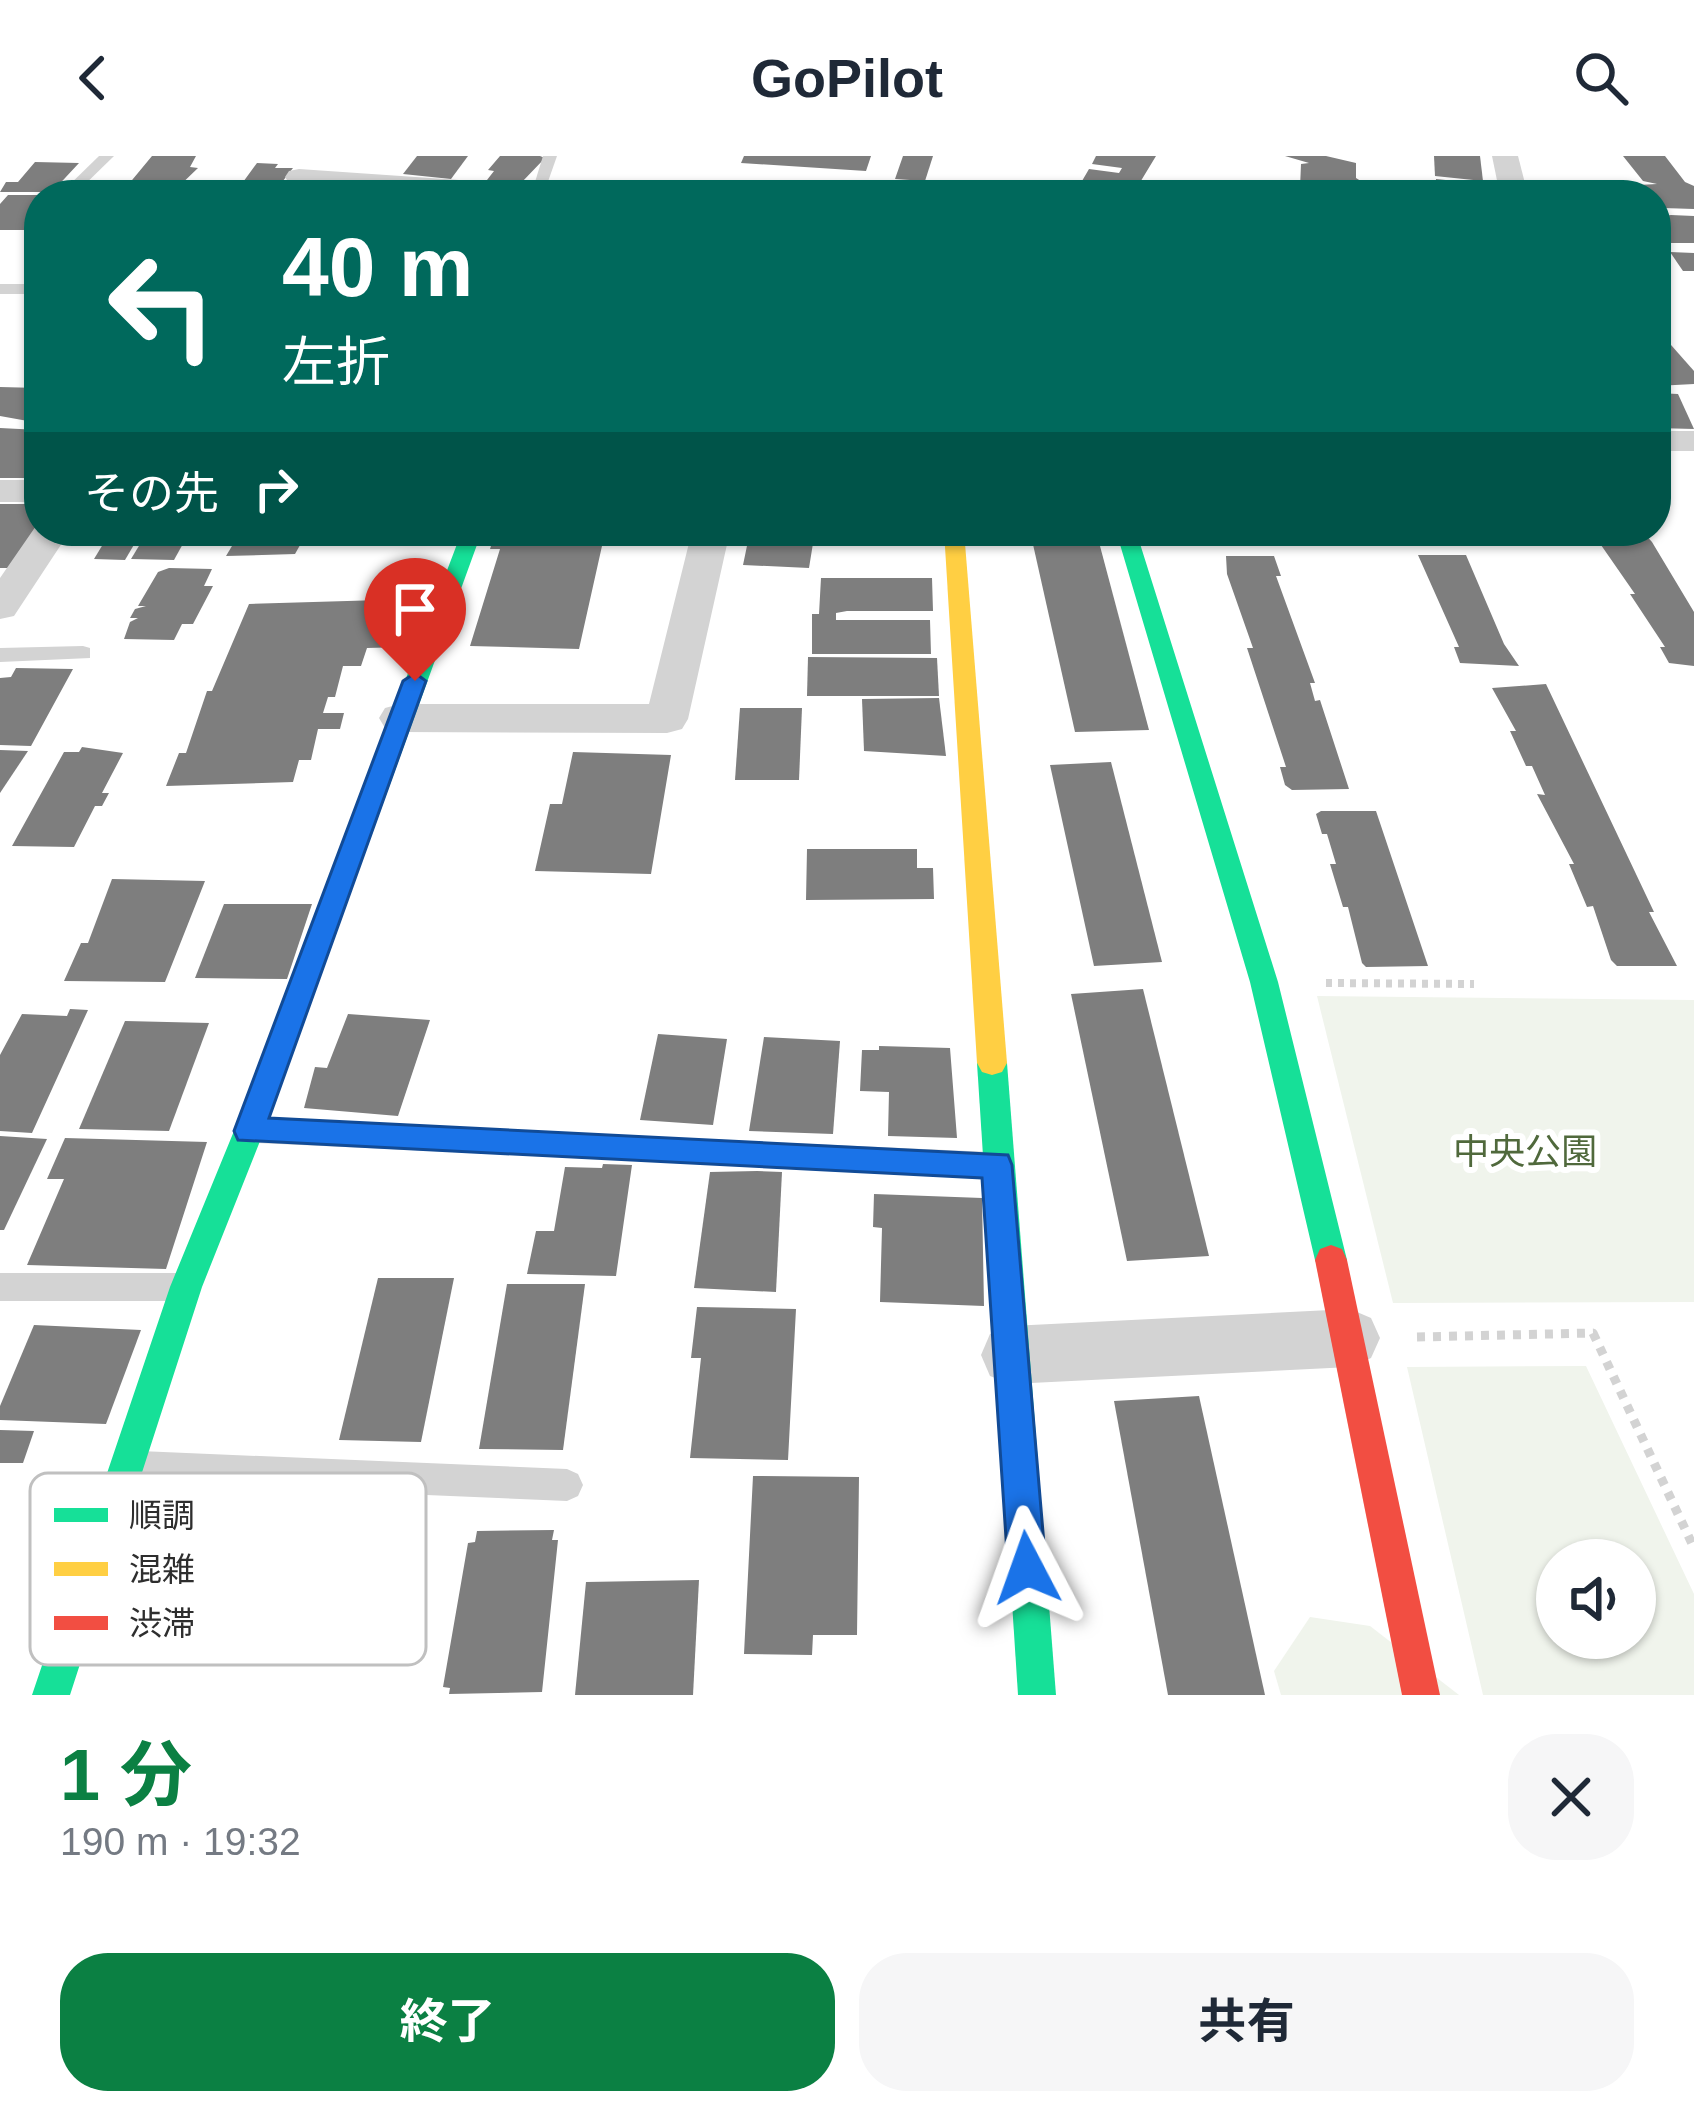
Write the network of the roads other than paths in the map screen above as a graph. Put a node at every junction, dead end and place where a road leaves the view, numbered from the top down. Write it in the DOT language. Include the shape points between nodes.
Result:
graph roads {
  1 [pos="107,156"];
  2 [pos="320,156"];
  3 [pos="82,180"];
  4 [pos="297,180"];
  5 [pos="41,546"];
  6 [pos="466,546"];
  7 [pos="707,546"];
  8 [pos="955,546"];
  9 [pos="1131,546"];
  10 [pos="0,607"];
  11 [pos="83,653"];
  12 [pos="0,656"];
  13 [pos="400,718"];
  14 [pos="249,1131"];
  15 [pos="997,1165"];
  16 [pos="185,1286"];
  17 [pos="0,1287"];
  18 [pos="1350,1338"];
  19 [pos="1011,1354"];
  20 [pos="126,1467"];
  21 [pos="124,1473"];
  22 [pos="273,1473"];
  23 [pos="426,1479"];
  24 [pos="567,1485"];
  25 [pos="61,1665"];
  26 [pos="51,1695"];
  27 [pos="1036,1695"];
  28 [pos="1421,1695"];
  1 -- 3 [label="lane"];
  2 -- 4 [label="street"];
  5 -- 10 [label="street"];
  6 -- 13 [label="street"];
  7 -- 13 [label="street" via="667,719"];
  8 -- 15 [label="street"];
  9 -- 18 [label="street" via="1264,982"];
  11 -- 12 [label="lane"];
  13 -- 14 [label="street"];
  14 -- 15 [label="lane"];
  14 -- 16 [label="street"];
  15 -- 19 [label="street"];
  16 -- 17 [label="lane"];
  16 -- 20 [label="street"];
  18 -- 19 [label="street"];
  18 -- 28 [label="street"];
  19 -- 27 [label="street"];
  20 -- 21 [label="street"];
  20 -- 22 [label="lane"];
  23 -- 24 [label="lane"];
  25 -- 26 [label="street"];
}
